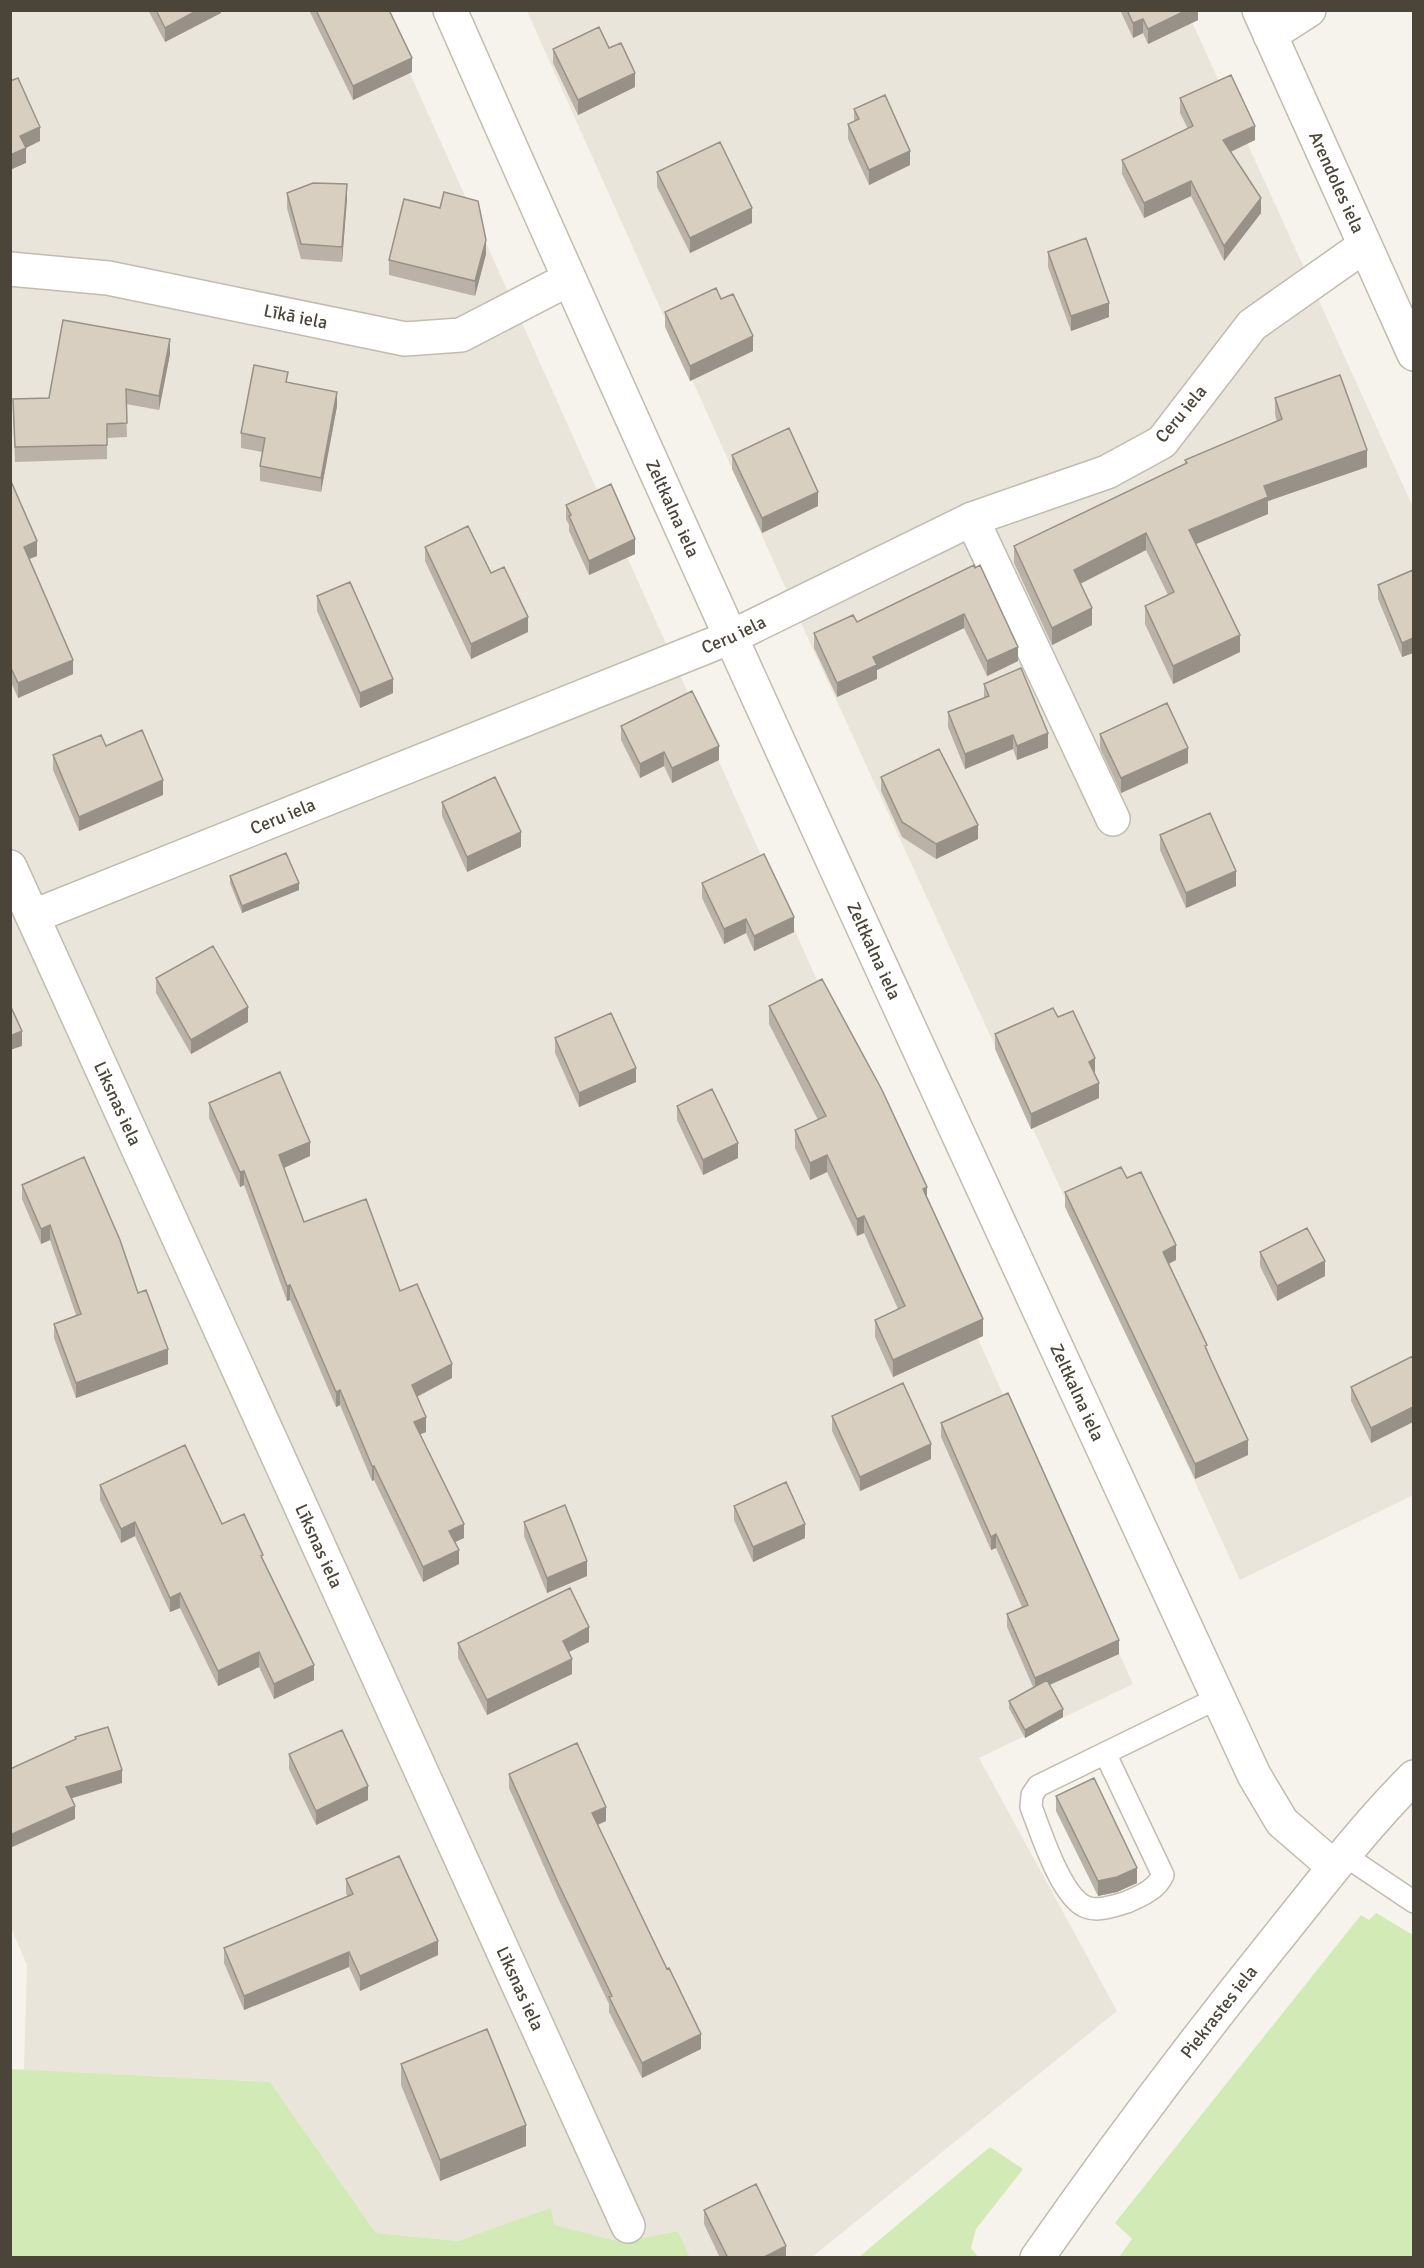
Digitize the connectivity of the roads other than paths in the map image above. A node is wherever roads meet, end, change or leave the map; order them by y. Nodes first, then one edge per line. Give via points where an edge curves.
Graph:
1 (450, 10) edge
2 (1309, 10) edge
3 (1265, 23) edge
4 (1364, 246) junction
5 (10, 269) edge
6 (569, 279) junction
7 (1413, 354) edge
8 (972, 519) junction
9 (731, 637) junction
10 (1113, 819) dead end
11 (10, 867) edge
12 (34, 916) junction
13 (1218, 1698) junction
14 (1105, 1753) junction
15 (1413, 1777) edge
16 (1339, 1861) junction
17 (1413, 1902) edge
18 (628, 2226) dead end
19 (1037, 2258) edge

1 - 6 street, Zeltkalna iela
2 - 3 street
3 - 4 street, Arendoles iela
4 - 7 street, Arendoles iela
4 - 8 street, Ceru iela via 1252,325 1162,442 1107,472
5 - 6 street, Līkā iela via 108,278 405,339 461,335
6 - 9 street, Zeltkalna iela
8 - 9 street, Ceru iela
8 - 10 street
9 - 12 street, Ceru iela
9 - 13 street, Zeltkalna iela
11 - 12 street, Līksnas iela
12 - 18 street, Līksnas iela
13 - 14 lane
13 - 16 street, Zeltkalna iela via 1254,1775 1282,1822
14 - 14 lane via 1038,1786 1032,1795 1031,1807 1065,1886 1088,1909 1126,1902 1158,1885 1163,1875
15 - 16 street, Piekrastes iela
16 - 17 lane
16 - 19 street, Piekrastes iela via 1187,2051

